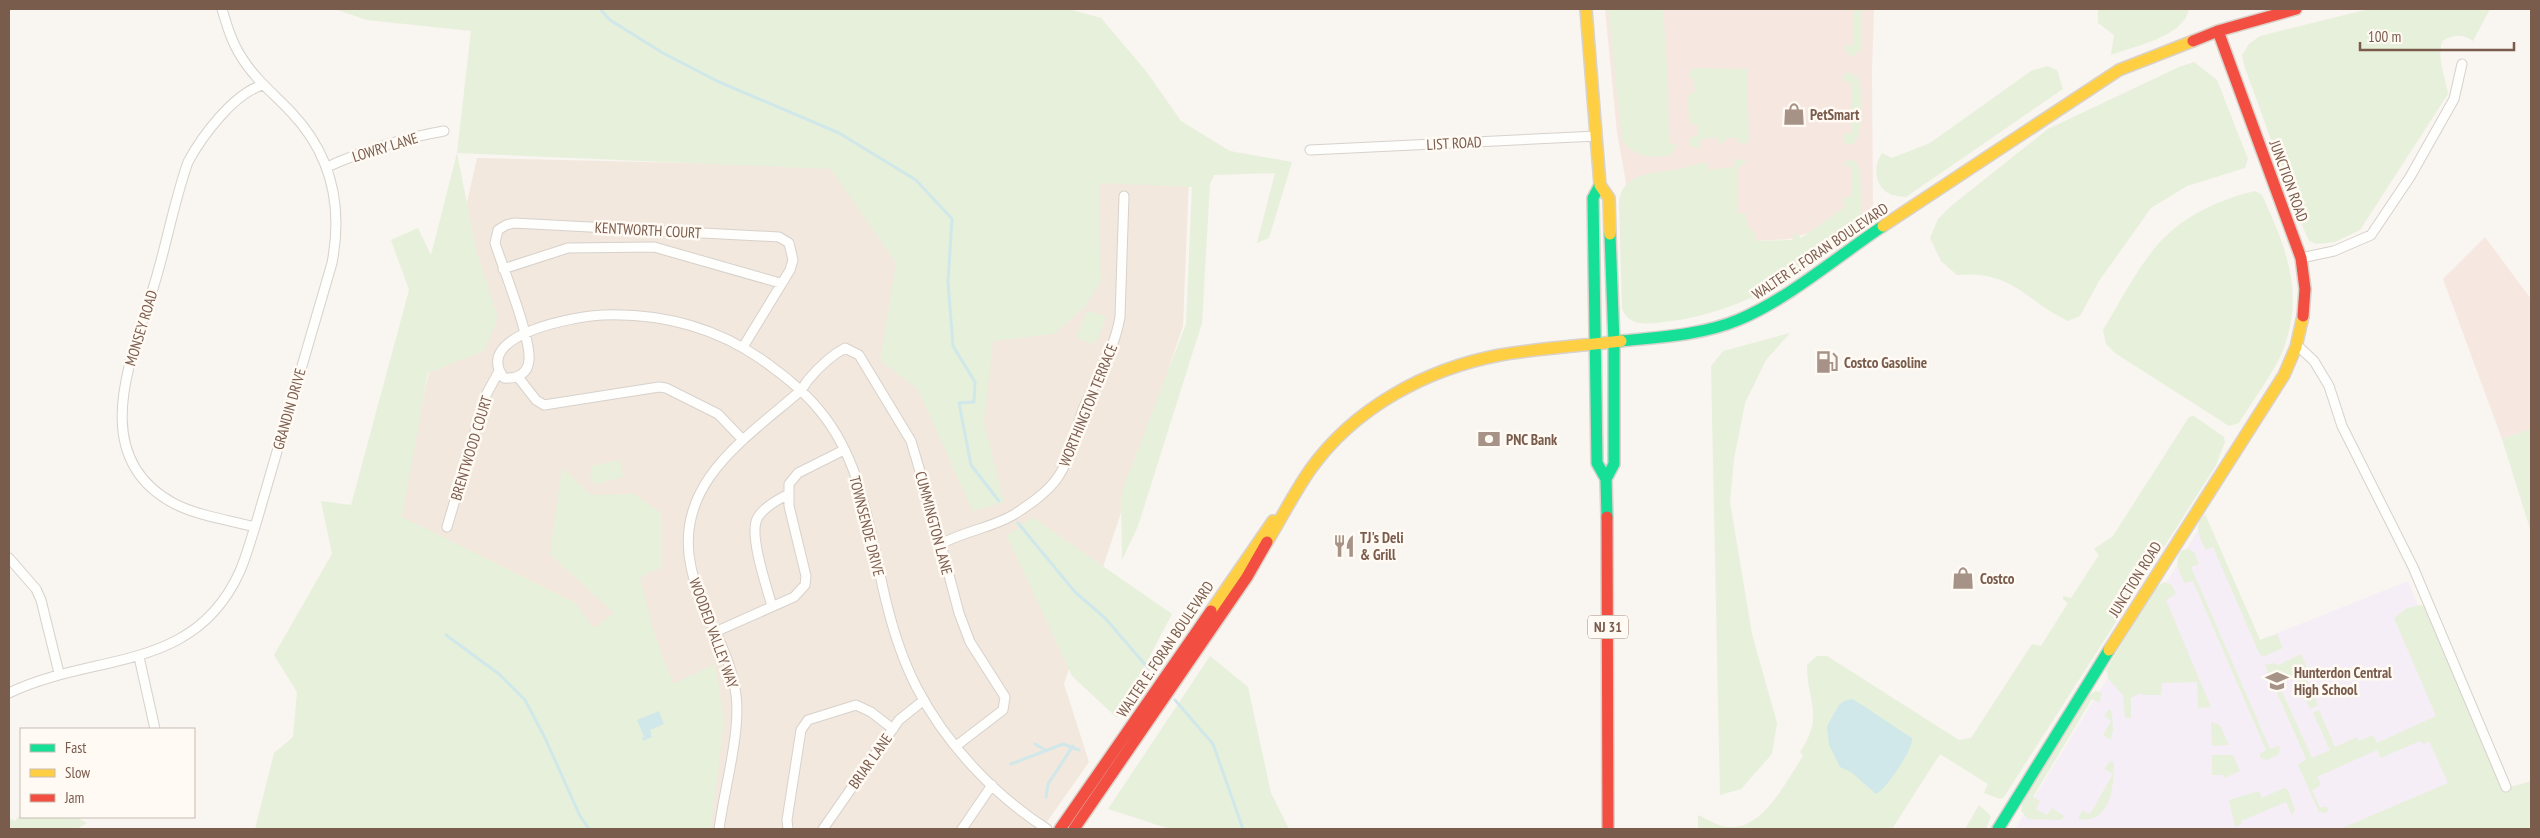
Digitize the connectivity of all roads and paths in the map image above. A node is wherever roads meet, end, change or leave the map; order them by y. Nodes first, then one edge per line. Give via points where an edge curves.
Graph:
1 (222, 9) edge
2 (1586, 9) edge
3 (2296, 9) edge
4 (2218, 31) junction
5 (2462, 64) dead end
6 (263, 85) junction
7 (444, 131) dead end
8 (1597, 136) junction
9 (1310, 150) dead end
10 (327, 166) junction
11 (1600, 185) junction
12 (1124, 196) dead end
13 (2301, 258) junction
14 (504, 269) junction
15 (780, 283) junction
16 (524, 334) junction
17 (1614, 343) junction
18 (1596, 344) junction
19 (2298, 346) junction
20 (743, 347) junction
21 (499, 370) junction
22 (518, 377) junction
23 (802, 390) junction
24 (743, 440) junction
25 (844, 450) junction
26 (1606, 479) junction
27 (1298, 488) junction
28 (787, 495) junction
29 (255, 527) junction
30 (447, 527) dead end
31 (941, 544) junction
32 (9, 558) edge
33 (772, 606) junction
34 (715, 632) junction
35 (139, 657) junction
36 (59, 673) junction
37 (9, 692) edge
38 (924, 700) junction
39 (155, 728) edge
40 (893, 728) junction
41 (956, 746) junction
42 (992, 786) junction
43 (2506, 787) dead end
44 (719, 829) edge
45 (788, 829) edge
46 (823, 829) edge
47 (962, 829) edge
48 (1047, 829) edge
49 (1060, 829) edge
50 (1074, 829) edge
51 (1608, 829) edge
52 (1998, 829) edge

1 - 6 street, GRANDIN DRIVE via 242,58
2 - 8 main road, NJ 31
3 - 4 main road, WALTER E. FORAN BOULEVARD
4 - 13 main road, JUNCTION ROAD
4 - 17 main road, WALTER E. FORAN BOULEVARD via 2119,70 1764,308 1714,328
5 - 13 street via 2454,99 2410,177 2370,235 2334,251
6 - 10 street, GRANDIN DRIVE via 301,123
6 - 29 street, MONSEY ROAD via 254,88 212,126 188,162 128,368 120,415 132,460 149,485 161,495 188,510
7 - 10 street, LOWRY LANE via 390,143
8 - 9 street, LIST ROAD
8 - 11 main road, NJ 31
10 - 29 street, GRANDIN DRIVE via 336,205 336,244
11 - 17 main road, NJ 31 via 1609,198
11 - 18 main road, NJ 31 via 1594,198
12 - 31 street, WORTHINGTON TERRACE via 1117,334 1060,474 1046,490 1014,514 989,527
13 - 19 main road, JUNCTION ROAD via 2306,302
14 - 15 street via 568,248 654,247
14 - 15 street, KENTWORTH COURT via 495,243 496,236 498,230 514,223 749,234 779,237 789,243 794,260
14 - 16 street, KENTWORTH COURT
15 - 20 street, KENTWORTH COURT
16 - 20 street, TOWNSENDE DRIVE via 561,321 623,314 703,329
16 - 21 street, TOWNSENDE DRIVE via 508,342 497,355
16 - 22 street via 529,360
17 - 18 main road, WALTER E. FORAN BOULEVARD
17 - 26 main road, NJ 31 via 1614,464
18 - 26 main road, NJ 31 via 1597,463
18 - 27 main road, WALTER E. FORAN BOULEVARD via 1500,355 1454,366 1413,383 1344,431
19 - 43 street via 2314,361 2330,386 2342,426 2413,567
19 - 52 main road, JUNCTION ROAD via 2284,375 2160,566
20 - 23 street, TOWNSENDE DRIVE
21 - 22 street via 504,378
21 - 30 street, BRENTWOOD COURT via 486,395
22 - 24 street via 544,405 666,388 718,414
23 - 24 street, WOODED VALLEY WAY
23 - 25 street, TOWNSENDE DRIVE via 821,412
23 - 31 street, CUMMINGTON LANE via 831,355 845,348 858,355 911,441
24 - 34 street, WOODED VALLEY WAY via 708,478 696,499 690,522 688,545 691,567
25 - 28 street via 798,473 789,484
25 - 38 street, TOWNSENDE DRIVE via 863,499 892,623
26 - 51 main road, NJ 31
27 - 49 main road, WALTER E. FORAN BOULEVARD via 1248,554
27 - 50 main road, WALTER E. FORAN BOULEVARD via 1247,577
28 - 33 street via 757,519 755,535
28 - 33 street via 806,576 805,585 794,598
29 - 35 street, GRANDIN DRIVE via 240,570 208,618 178,641
31 - 41 street, CUMMINGTON LANE via 966,632 1005,697 1003,710
32 - 36 street via 36,589 41,600
33 - 34 street
34 - 44 street, WOODED VALLEY WAY via 734,680 737,702
35 - 36 street, GRANDIN DRIVE
35 - 39 street
36 - 37 street, GRANDIN DRIVE
38 - 40 street, BRIAR LANE
38 - 41 street, TOWNSENDE DRIVE
40 - 45 street via 856,705 808,720 801,730
40 - 46 street, BRIAR LANE
41 - 42 street, TOWNSENDE DRIVE
42 - 47 street
42 - 48 street, TOWNSENDE DRIVE

